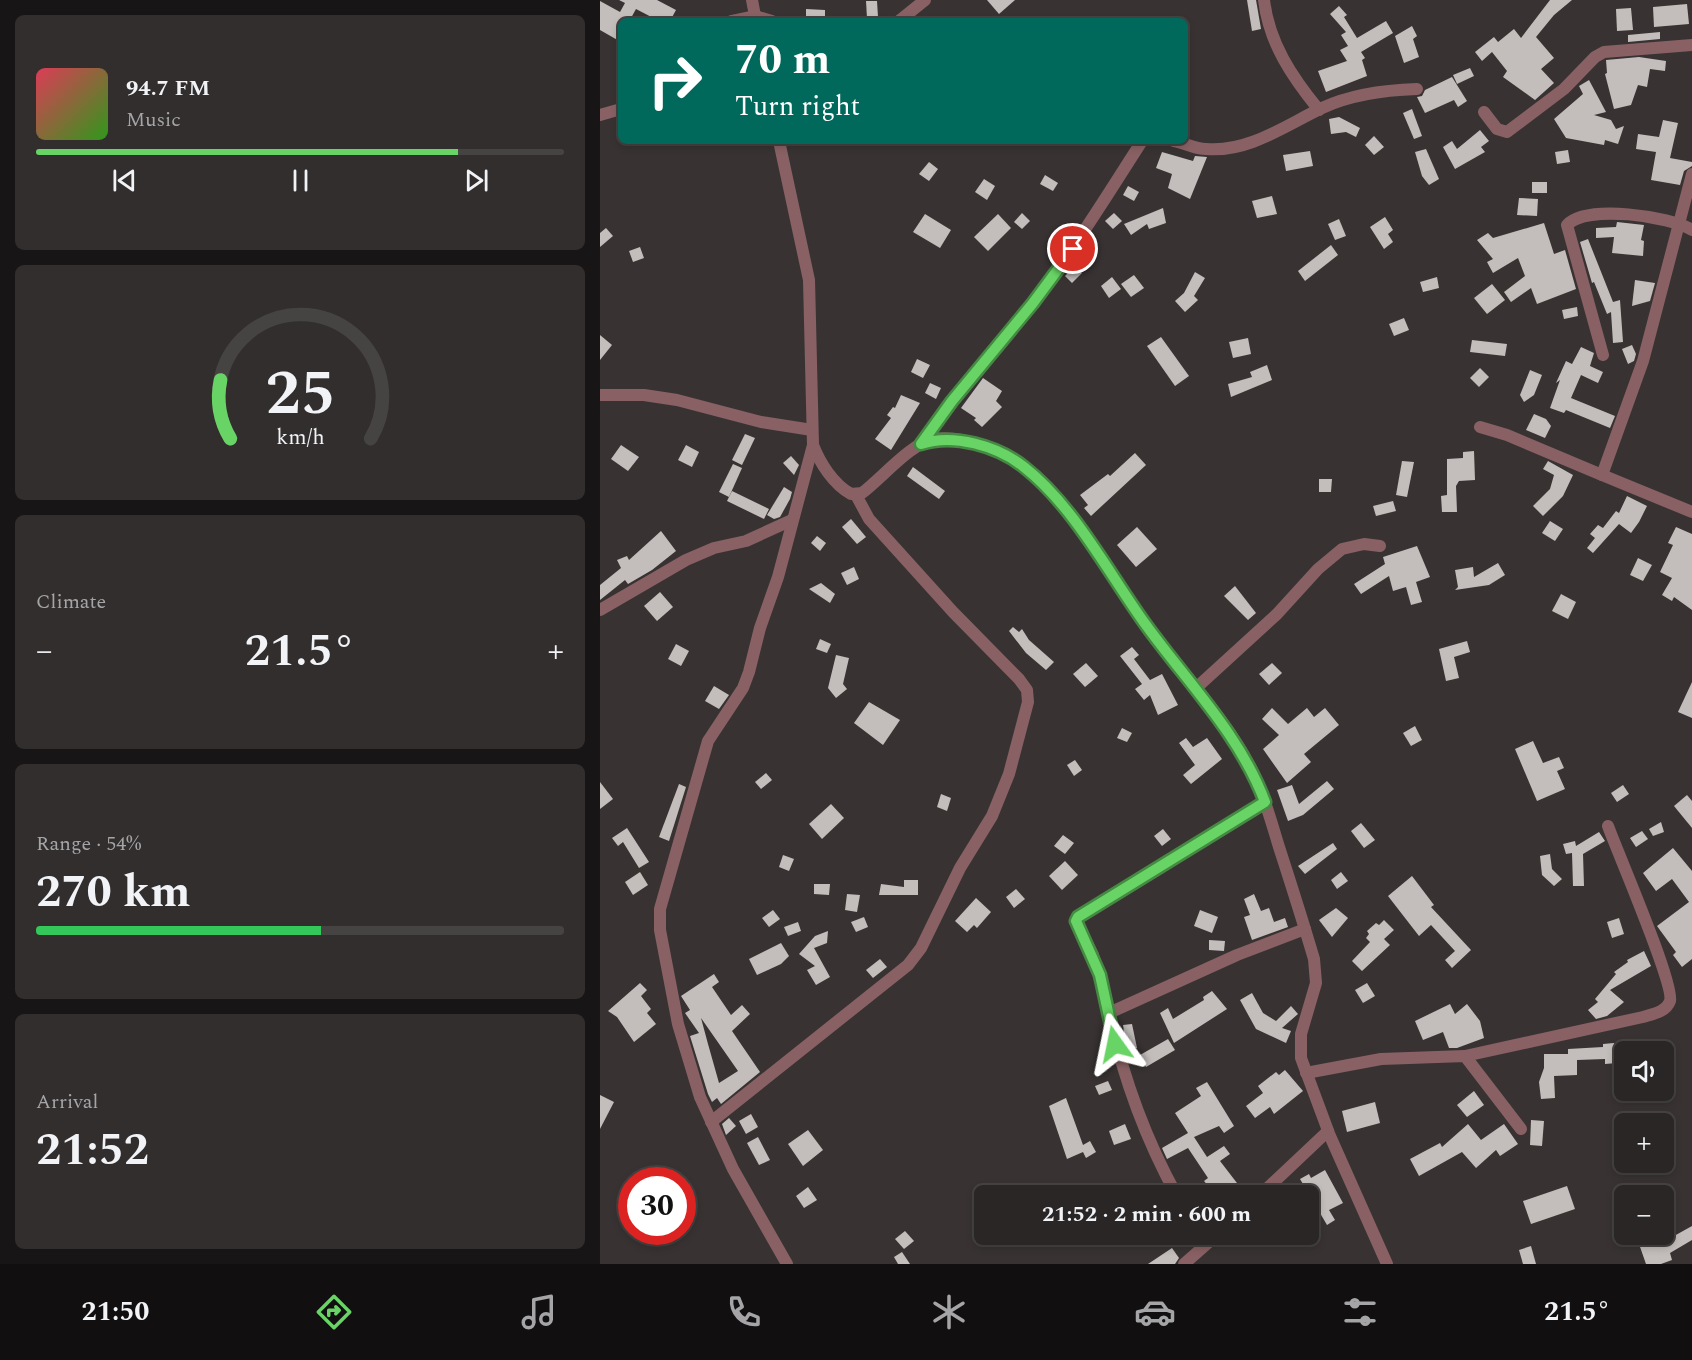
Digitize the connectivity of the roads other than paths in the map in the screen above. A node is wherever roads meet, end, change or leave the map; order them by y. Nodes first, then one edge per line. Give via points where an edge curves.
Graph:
1 (752, 0) edge
2 (926, 0) edge
3 (1264, 0) edge
4 (755, 18) edge
5 (903, 18) edge
6 (1692, 45) edge
7 (1417, 89) dead end
8 (618, 110) edge
9 (1319, 110) junction
10 (1484, 112) dead end
11 (600, 115) edge
12 (780, 144) edge
13 (1140, 144) edge
14 (1186, 144) edge
15 (1692, 174) edge
16 (1687, 227) edge
17 (1603, 355) dead end
18 (600, 395) edge
19 (1480, 427) dead end
20 (812, 430) junction
21 (921, 444) junction
22 (813, 445) junction
23 (1602, 475) junction
24 (856, 495) junction
25 (1692, 512) edge
26 (792, 520) junction
27 (1380, 546) dead end
28 (600, 610) edge
29 (1195, 689) junction
30 (1265, 802) junction
31 (1608, 826) dead end
32 (1305, 929) junction
33 (1109, 1012) junction
34 (1465, 1056) junction
35 (1306, 1073) junction
36 (711, 1122) junction
37 (1521, 1129) dead end
38 (1328, 1131) junction
39 (1171, 1185) edge
40 (1271, 1185) edge
41 (1205, 1247) edge
42 (787, 1264) edge
43 (1184, 1264) edge
44 (1387, 1264) edge

1 - 4 street
2 - 5 street
3 - 9 street via 1276,47 1292,77
6 - 10 street via 1604,52 1564,89 1507,132 1497,129
7 - 9 street via 1353,96
8 - 11 street
9 - 14 street via 1258,140 1239,145 1206,149
12 - 20 street via 809,280
13 - 21 street via 1073,249
15 - 16 street
16 - 17 street via 1632,214 1590,216 1572,220 1568,225
16 - 23 street
18 - 20 street via 644,394
19 - 23 street
20 - 22 street
21 - 24 street via 875,484
21 - 29 street via 952,439 979,446 1009,457 1035,476 1099,553 1146,625
22 - 24 street via 839,486
22 - 26 street
23 - 25 street
24 - 36 street via 869,519 952,612 1019,679 1027,690 1025,719 992,816 908,965
26 - 28 street via 754,538 686,560
26 - 36 street via 749,672 708,741 660,909 660,930 678,1024
27 - 29 street via 1364,544 1342,549
29 - 30 street via 1246,760
30 - 32 street
30 - 33 street via 1078,917 1076,921 1093,955
31 - 34 street via 1663,968 1669,1003 1665,1009 1643,1017
32 - 33 street
32 - 35 street via 1316,972 1314,992 1300,1034
33 - 39 street via 1134,1102
34 - 35 street via 1381,1059
34 - 37 street
35 - 38 street
36 - 42 street
38 - 40 street
38 - 44 street
41 - 43 street

